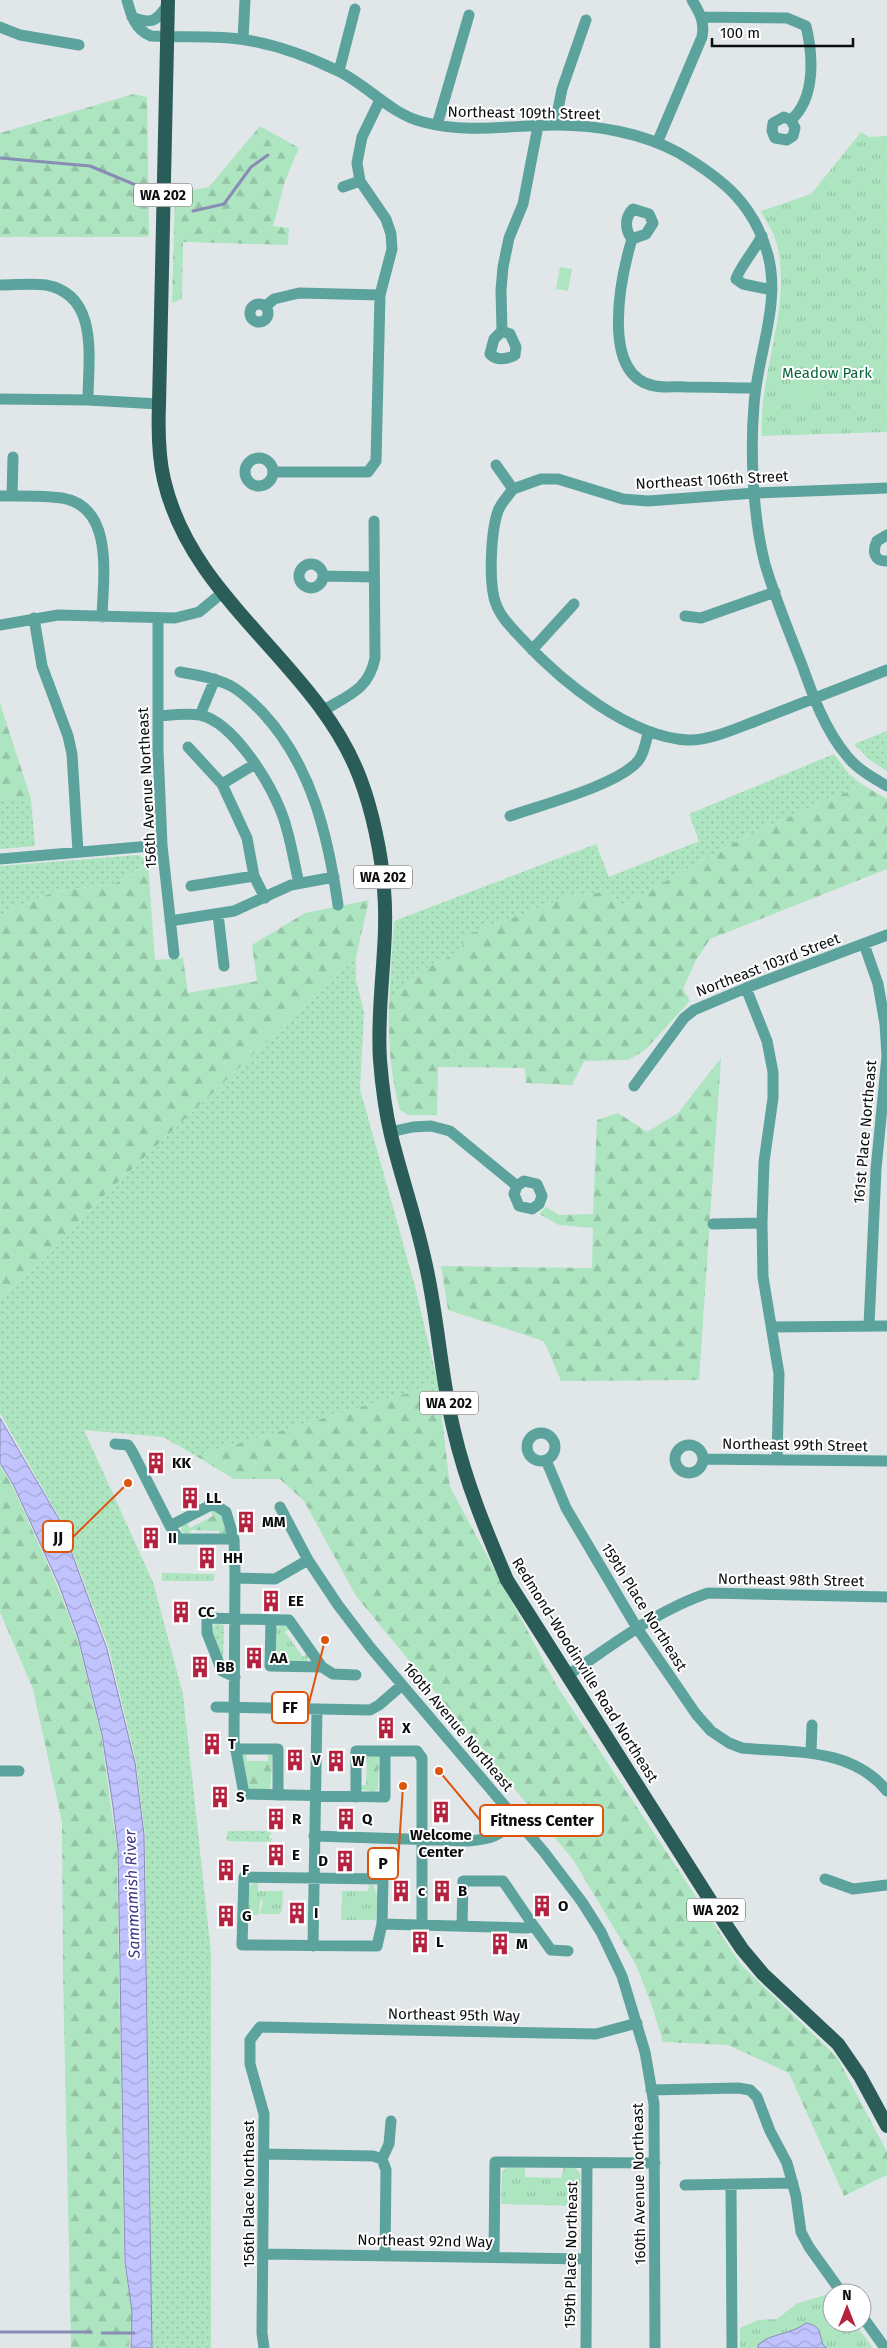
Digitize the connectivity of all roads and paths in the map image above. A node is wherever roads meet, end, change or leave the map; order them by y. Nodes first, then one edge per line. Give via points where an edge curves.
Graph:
1 (127, 0) edge
2 (245, 0) edge
3 (692, 0) edge
4 (168, 2) edge
5 (355, 9) dead end
6 (468, 15) dead end
7 (132, 17) junction
8 (702, 17) junction
9 (586, 20) dead end
10 (0, 27) edge
11 (168, 37) junction
12 (243, 39) junction
13 (79, 45) dead end
14 (339, 71) junction
15 (380, 100) junction
16 (791, 120) dead end
17 (437, 125) junction
18 (555, 125) junction
19 (538, 126) junction
20 (657, 143) junction
21 (360, 181) junction
22 (344, 187) dead end
23 (762, 236) junction
24 (632, 239) dead end
25 (0, 285) edge
26 (772, 290) junction
27 (380, 295) junction
28 (266, 306) dead end
29 (502, 331) dead end
30 (755, 388) junction
31 (0, 399) edge
32 (88, 400) junction
33 (158, 404) junction
34 (13, 457) dead end
35 (496, 465) dead end
36 (274, 472) dead end
37 (887, 488) edge
38 (513, 489) junction
39 (756, 493) junction
40 (0, 496) edge
41 (12, 496) junction
42 (374, 521) dead end
43 (887, 535) edge
44 (887, 562) edge
45 (323, 576) dead end
46 (374, 577) junction
47 (775, 592) junction
48 (222, 593) junction
49 (574, 604) dead end
50 (685, 616) dead end
51 (102, 617) junction
52 (34, 618) junction
53 (158, 620) junction
54 (0, 625) edge
55 (532, 650) junction
56 (887, 670) edge
57 (180, 672) dead end
58 (215, 679) junction
59 (814, 699) junction
60 (324, 710) junction
61 (200, 715) junction
62 (158, 716) junction
63 (648, 732) junction
64 (188, 747) dead end
65 (254, 764) junction
66 (222, 784) junction
67 (887, 786) edge
68 (510, 816) dead end
69 (162, 845) junction
70 (78, 852) junction
71 (0, 859) edge
72 (254, 876) junction
73 (334, 876) junction
74 (299, 883) junction
75 (191, 886) dead end
76 (265, 898) junction
77 (338, 906) dead end
78 (218, 914) junction
79 (170, 921) junction
80 (887, 935) edge
81 (864, 944) junction
82 (174, 954) dead end
83 (224, 966) dead end
84 (746, 988) junction
85 (634, 1086) dead end
86 (390, 1132) junction
87 (517, 1186) dead end
88 (762, 1223) junction
89 (713, 1224) dead end
90 (869, 1326) junction
91 (887, 1326) edge
92 (772, 1327) junction
93 (115, 1444) dead end
94 (703, 1459) dead end
95 (546, 1460) dead end
96 (777, 1460) junction
97 (887, 1461) edge
98 (280, 1507) dead end
99 (170, 1526) junction
100 (234, 1539) junction
101 (308, 1560) junction
102 (235, 1578) junction
103 (887, 1597) edge
104 (235, 1619) junction
105 (271, 1620) junction
106 (637, 1628) junction
107 (322, 1667) junction
108 (356, 1675) dead end
109 (568, 1675) junction
110 (234, 1677) junction
111 (402, 1685) junction
112 (216, 1707) dead end
113 (233, 1707) junction
114 (317, 1709) junction
115 (812, 1726) dead end
116 (235, 1749) junction
117 (385, 1751) junction
118 (810, 1752) junction
119 (0, 1771) edge
120 (19, 1771) dead end
121 (883, 1777) edge
122 (887, 1791) edge
123 (278, 1795) junction
124 (314, 1796) junction
125 (356, 1797) junction
126 (517, 1820) junction
127 (314, 1836) junction
128 (423, 1839) junction
129 (314, 1878) junction
130 (825, 1879) dead end
131 (887, 1885) edge
132 (382, 1924) junction
133 (422, 1925) junction
134 (533, 1925) junction
135 (462, 1926) junction
136 (314, 1946) junction
137 (568, 1951) dead end
138 (637, 2023) junction
139 (270, 2026) joint
140 (652, 2090) junction
141 (391, 2121) dead end
142 (887, 2126) edge
143 (264, 2154) junction
144 (382, 2160) junction
145 (587, 2163) junction
146 (656, 2163) junction
147 (793, 2183) junction
148 (731, 2184) junction
149 (685, 2185) dead end
150 (264, 2254) junction
151 (384, 2256) junction
152 (494, 2257) junction
153 (586, 2259) junction
154 (835, 2283) edge
155 (872, 2331) edge
156 (264, 2347) edge
157 (586, 2348) edge
158 (655, 2348) edge
159 (732, 2348) edge
160 (884, 2348) edge

1 - 7 street
2 - 12 street
3 - 8 street
4 - 7 street via 159,17 152,21 144,22
4 - 11 main road, Redmond-Woodinville Road Northeast / WA 202
5 - 14 street
6 - 17 street
7 - 11 street, Northeast 109th Street via 145,34
8 - 16 street via 787,18 806,26 810,41 810,86 800,113
8 - 20 street via 702,37
9 - 18 street via 562,89
10 - 13 street via 20,35
11 - 12 street, Northeast 109th Street
11 - 33 main road, Redmond-Woodinville Road Northeast / WA 202
12 - 14 street, Northeast 109th Street via 270,45
14 - 15 street, Northeast 109th Street
15 - 17 street, Northeast 109th Street via 408,117
15 - 21 street via 362,137 358,163
17 - 19 street, Northeast 109th Street via 466,129
18 - 19 street, Northeast 109th Street
18 - 20 street, Northeast 109th Street via 599,128
19 - 29 street via 525,195 503,267
20 - 23 street via 705,170 738,196
21 - 22 street
21 - 27 street via 386,219 391,234 392,250
23 - 26 street via 769,258
23 - 26 street via 736,274 736,279 743,284
24 - 30 street via 618,319 620,345 629,369 639,380 655,386
25 - 32 street via 46,285 75,299 88,330
26 - 30 street
27 - 28 street via 299,293 274,299
27 - 36 street via 374,465 368,472 354,474
30 - 39 street
31 - 32 street
32 - 33 street
33 - 48 main road, Redmond-Woodinville Road Northeast / WA 202 via 158,443 163,479 174,514 191,549
34 - 41 street
35 - 38 street
37 - 39 street, Northeast 106th Street
38 - 39 street, Northeast 106th Street via 541,479 558,479 623,499 648,501
38 - 55 street via 499,509 493,530 492,590 496,605 507,623
39 - 47 street via 759,534
40 - 41 street
41 - 51 street via 62,498 92,515 101,535
42 - 46 street
43 - 44 street via 878,540 874,552 881,562
45 - 46 street
46 - 60 street via 374,658 368,680 360,689
47 - 50 street via 701,618
47 - 59 street
48 - 53 street via 199,612
48 - 60 main road, Redmond-Woodinville Road Northeast / WA 202
49 - 55 street
51 - 52 street via 58,615
51 - 53 street
52 - 54 street
52 - 70 street via 42,666 72,754
53 - 62 street, 156th Avenue Northeast
55 - 63 street via 578,691
56 - 59 street
57 - 58 street
58 - 61 street
58 - 73 street via 247,696 279,730 293,753 323,823
59 - 63 street via 726,732 690,741
59 - 67 street via 833,737 848,757 865,773
60 - 86 main road, Redmond-Woodinville Road Northeast / WA 202 via 360,778 383,882 380,1056
61 - 62 street
61 - 65 street via 226,730
62 - 69 street, 156th Avenue Northeast
63 - 68 street via 639,760 629,771
64 - 66 street
65 - 66 street
65 - 74 street via 280,810
66 - 72 street via 247,838
69 - 70 street
69 - 79 street, 156th Avenue Northeast
70 - 71 street
72 - 75 street
72 - 76 street
73 - 74 street
73 - 77 street
74 - 76 street
76 - 78 street
78 - 79 street
78 - 83 street
79 - 82 street, 156th Avenue Northeast
80 - 81 street, Northeast 103rd Street
81 - 84 street, Northeast 103rd Street
81 - 90 street, 161st Place Northeast via 878,984 887,1056 876,1169
84 - 85 street, Northeast 103rd Street via 694,1010 684,1018
84 - 88 street via 767,1041 773,1072
86 - 87 street via 431,1126 450,1131
86 - 109 main road, Redmond-Woodinville Road Northeast / WA 202 via 425,1257 453,1429 467,1479 507,1580
88 - 89 street
88 - 92 street via 763,1277
90 - 91 street
90 - 92 street
92 - 96 street via 779,1374
93 - 99 street via 128,1446 132,1451
94 - 96 street, Northeast 99th Street
95 - 106 street, 159th Place Northeast via 566,1508
96 - 97 street, Northeast 99th Street
98 - 101 street, 160th Avenue Northeast
99 - 100 street via 179,1540
99 - 100 street via 215,1505 226,1512
100 - 102 street
101 - 102 street via 275,1579
101 - 111 street, 160th Avenue Northeast via 338,1606
102 - 104 street
103 - 106 street, Northeast 98th Street via 708,1593
104 - 105 street
104 - 110 street
104 - 110 street via 207,1618 207,1633 222,1671
105 - 107 street via 289,1620
105 - 107 street via 270,1666
106 - 109 street, Northeast 98th Street
106 - 118 street, 159th Place Northeast via 711,1731 742,1748
107 - 108 street via 334,1674
109 - 142 main road, Redmond-Woodinville Road Northeast / WA 202 via 742,1949 763,1974 838,2044
110 - 113 street
111 - 114 street via 370,1710
111 - 126 street, 160th Avenue Northeast
112 - 113 street
113 - 114 street
113 - 116 street
114 - 124 street
115 - 118 street
116 - 123 street via 244,1794
116 - 123 street via 278,1749
117 - 125 street via 385,1797
117 - 125 street via 356,1751
117 - 128 street via 417,1751 422,1758
118 - 121 street via 828,1755
119 - 120 street
121 - 122 street
123 - 124 street
124 - 125 street
124 - 127 street
126 - 128 street via 500,1835 487,1840
126 - 138 street, 160th Avenue Northeast via 582,1902 601,1932 622,1976
127 - 128 street
127 - 129 street
128 - 133 street
129 - 132 street via 383,1879
129 - 136 street
129 - 136 street via 244,1878 242,1945
130 - 131 street via 852,1889
132 - 133 street
132 - 136 street via 377,1946
133 - 135 street
134 - 135 street via 527,1928
134 - 135 street via 503,1881 463,1881
134 - 137 street via 551,1950
138 - 139 street, Northeast 95th Way via 596,2034
138 - 140 street, 160th Avenue Northeast
139 - 143 street, 156th Place Northeast via 260,2027 250,2040 252,2078 264,2114
140 - 146 street, 160th Avenue Northeast
140 - 147 street via 750,2090 757,2097
141 - 144 street via 389,2144
143 - 144 street via 373,2156
143 - 150 street, 156th Place Northeast
144 - 151 street via 386,2170
145 - 146 street
145 - 152 street via 495,2162
145 - 153 street, 159th Place Northeast
146 - 158 street, 160th Avenue Northeast
147 - 148 street
147 - 154 street via 801,2232
148 - 149 street
148 - 159 street
150 - 151 street, Northeast 92nd Way
150 - 156 street, 156th Place Northeast
151 - 152 street, Northeast 92nd Way
152 - 153 street, Northeast 92nd Way
153 - 157 street, 159th Place Northeast
155 - 160 street

